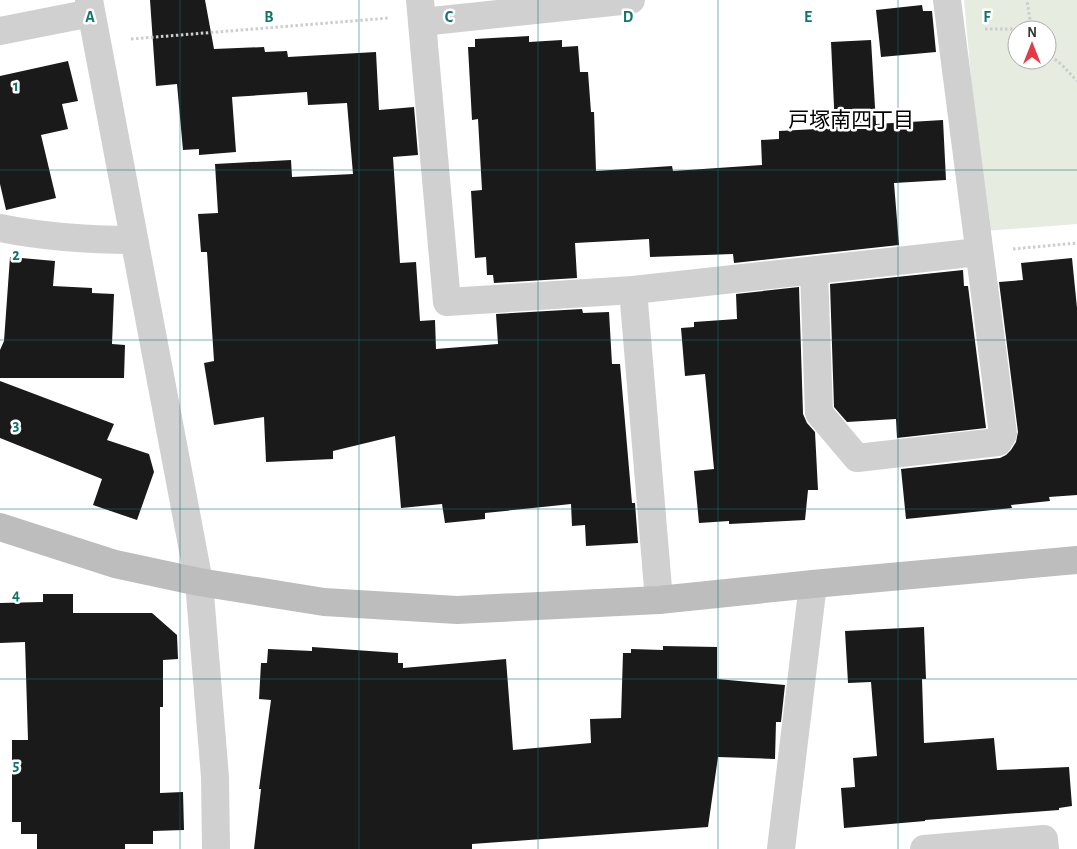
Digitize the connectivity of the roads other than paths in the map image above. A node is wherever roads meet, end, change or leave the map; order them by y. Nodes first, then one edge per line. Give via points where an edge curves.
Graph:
1 (631, 0) edge
2 (947, 0) edge
3 (90, 6) edge
4 (412, 13) edge
5 (0, 31) edge
6 (0, 228) edge
7 (134, 240) junction
8 (979, 252) junction
9 (814, 271) junction
10 (633, 290) junction
11 (0, 527) edge
12 (1077, 560) edge
13 (199, 582) junction
14 (812, 584) junction
15 (659, 600) junction
16 (216, 849) edge
17 (781, 849) edge
18 (924, 849) edge
19 (1045, 849) edge

1 - 4 street
2 - 8 street
3 - 5 street
3 - 7 street
4 - 10 street via 447,302
6 - 7 street via 34,235
7 - 13 street
8 - 9 street
8 - 9 street via 1003,434 998,442 857,458 819,413
9 - 10 street
10 - 15 street
11 - 13 street via 115,564
12 - 14 street
13 - 15 street via 324,602 457,610
13 - 16 street via 215,777
14 - 15 street
14 - 17 street
18 - 19 street via 1044,839

